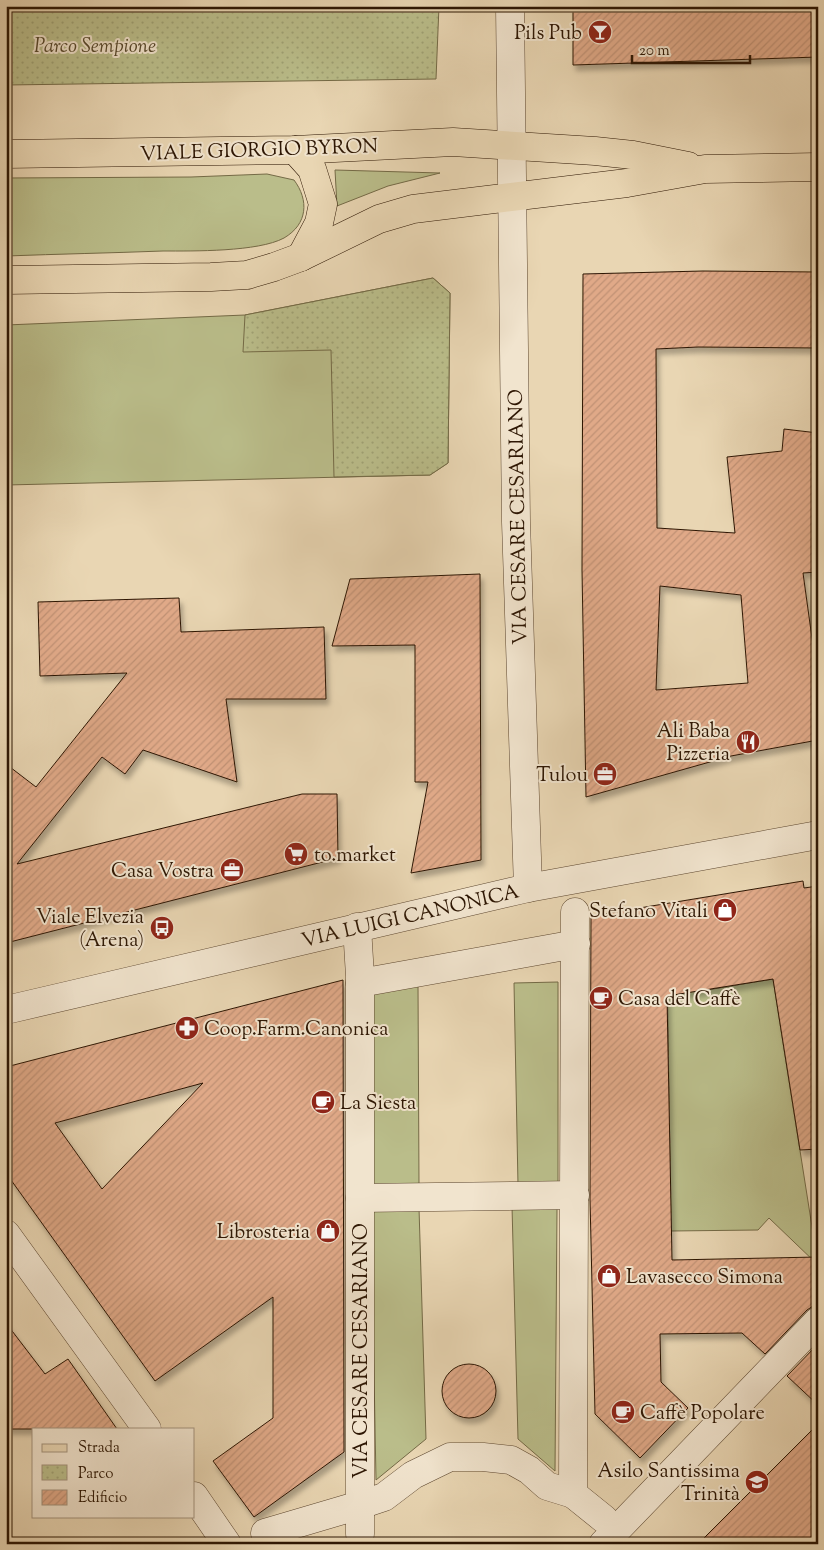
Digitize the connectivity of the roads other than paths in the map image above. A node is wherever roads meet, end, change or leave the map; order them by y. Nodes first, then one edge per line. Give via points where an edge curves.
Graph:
1 (510, 6) edge
2 (512, 145) junction
3 (295, 150) junction
4 (6, 154) edge
5 (818, 167) edge
6 (705, 169) junction
7 (512, 197) junction
8 (301, 257) junction
9 (6, 280) edge
10 (818, 835) edge
11 (528, 888) junction
12 (575, 912) dead end
13 (357, 927) junction
14 (576, 944) junction
15 (360, 982) junction
16 (6, 1010) edge
17 (574, 1195) junction
18 (360, 1198) junction
19 (6, 1234) edge
20 (818, 1321) edge
21 (146, 1428) edge
22 (573, 1494) junction
23 (195, 1497) edge
24 (360, 1504) junction
25 (603, 1531) edge
26 (265, 1533) dead end
27 (360, 1534) dead end
28 (227, 1544) edge

1 - 2 street, VIA CESARE CESARIANO
2 - 3 main road, VIALE GIORGIO BYRON via 452,142
2 - 6 main road, VIALE GIORGIO BYRON via 633,156
2 - 7 street, VIA CESARE CESARIANO
3 - 4 main road, VIALE GIORGIO BYRON
3 - 8 main road via 312,170 323,204 319,223
5 - 6 main road
6 - 7 main road via 626,183
7 - 8 main road via 414,208 379,219
7 - 11 street, VIA CESARE CESARIANO via 516,522
8 - 9 main road via 247,275
10 - 11 street, VIA LUIGI CANONICA
11 - 13 street, VIA LUIGI CANONICA
12 - 14 street
13 - 15 street, VIA CESARE CESARIANO
13 - 16 street, VIA LUIGI CANONICA
14 - 15 street
14 - 17 street
15 - 18 street, VIA CESARE CESARIANO
17 - 18 street, VIA CESARE CESARIANO
17 - 22 street
18 - 24 street, VIA CESARE CESARIANO
19 - 21 street
20 - 25 street
22 - 24 street, VIA CESARE CESARIANO via 547,1486 511,1460 450,1457 413,1475 384,1497
22 - 25 street, VIA CESARE CESARIANO
23 - 28 street
24 - 26 street, VIA CESARE CESARIANO
24 - 27 street, VIA CESARE CESARIANO

